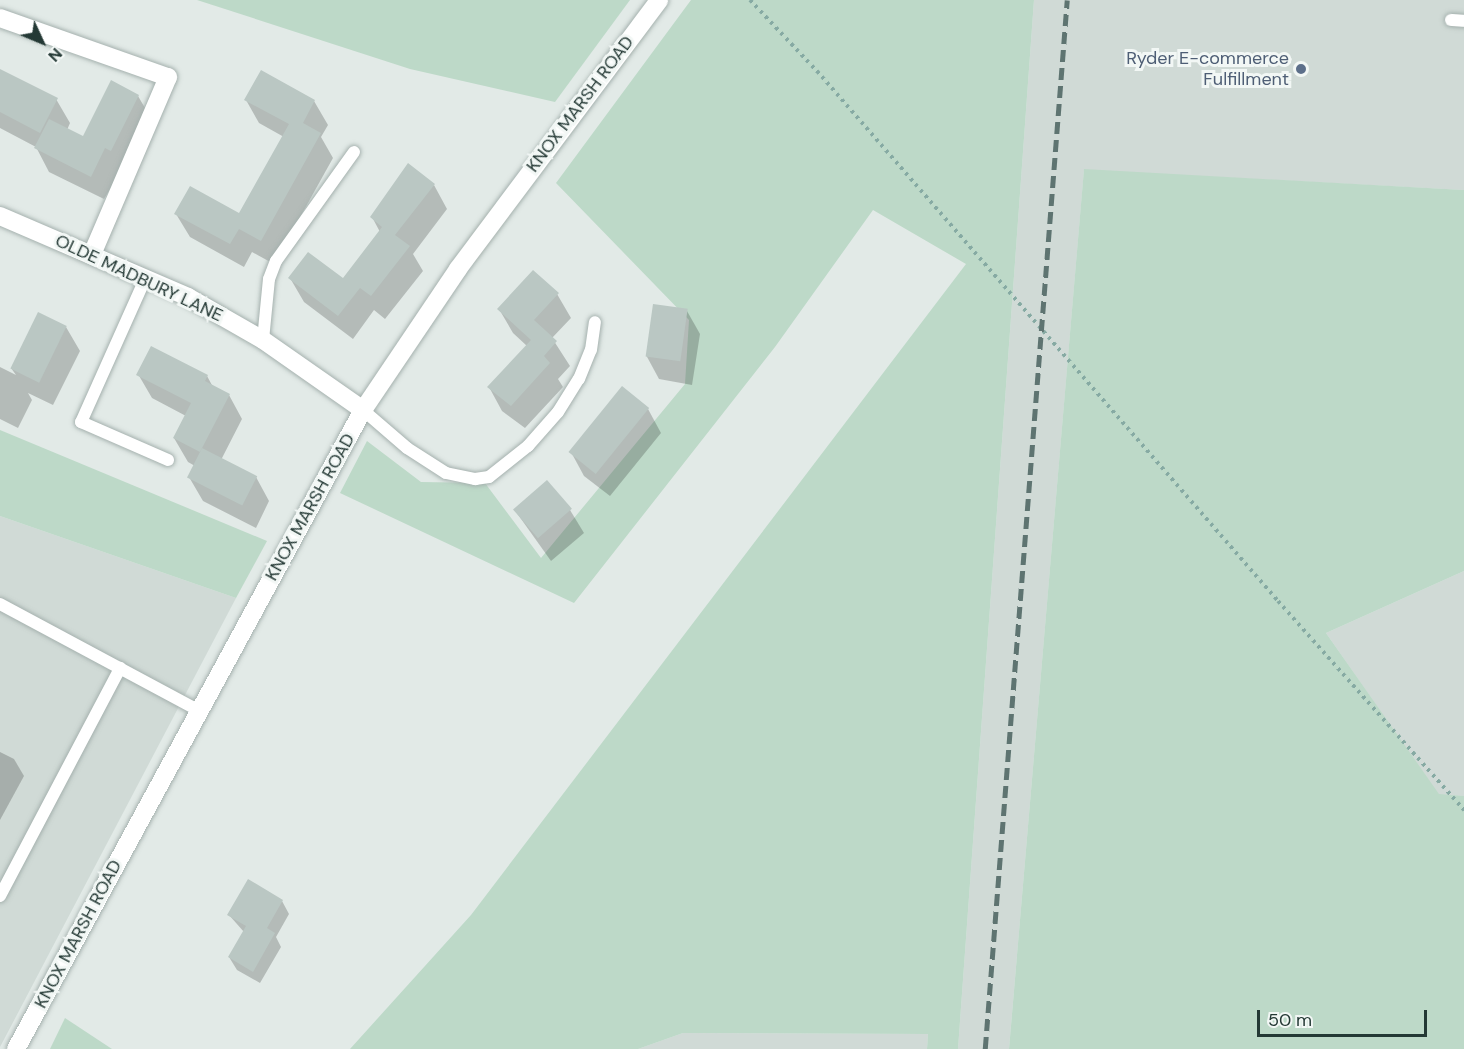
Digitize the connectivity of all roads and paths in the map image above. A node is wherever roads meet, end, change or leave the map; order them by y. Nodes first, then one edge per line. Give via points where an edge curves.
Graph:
1 (659, 0) edge
2 (750, 0) edge
3 (0, 18) edge
4 (1451, 20) dead end
5 (1464, 21) edge
6 (354, 152) dead end
7 (0, 216) edge
8 (92, 254) junction
9 (146, 277) junction
10 (595, 322) dead end
11 (263, 340) junction
12 (363, 410) junction
13 (168, 460) dead end
14 (0, 604) edge
15 (120, 668) junction
16 (198, 710) junction
17 (1464, 810) edge
18 (0, 896) edge
19 (16, 1049) edge

1 - 12 main road, KNOX MARSH ROAD via 458,269
2 - 17 path via 817,71
3 - 8 main road via 168,77
4 - 5 lane
6 - 11 lane via 276,261 269,279
7 - 8 main road, OLDE MADBURY LANE
8 - 9 main road, OLDE MADBURY LANE
9 - 11 main road, OLDE MADBURY LANE
9 - 13 lane via 81,422
10 - 12 lane via 583,370 558,412 528,446 489,477 475,479 446,473 424,461
11 - 12 main road, OLDE MADBURY LANE
12 - 16 main road, KNOX MARSH ROAD
14 - 15 lane
15 - 16 lane
15 - 18 lane
16 - 19 main road, KNOX MARSH ROAD

